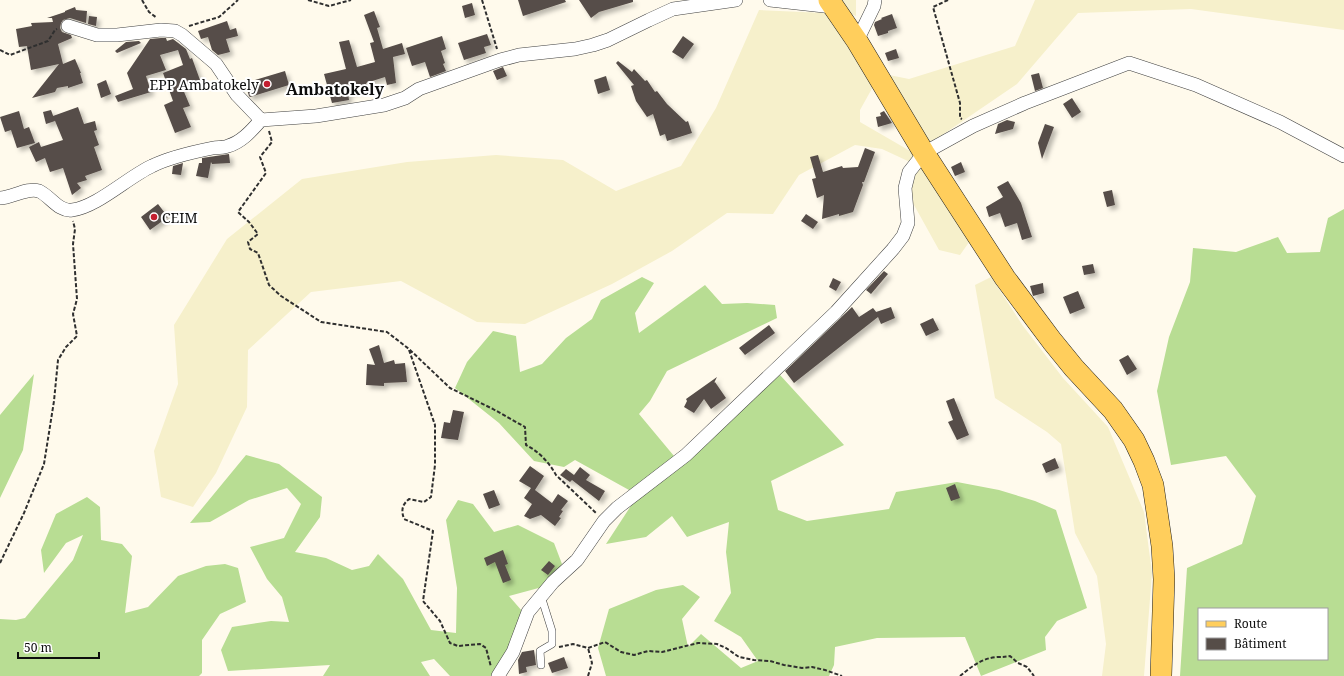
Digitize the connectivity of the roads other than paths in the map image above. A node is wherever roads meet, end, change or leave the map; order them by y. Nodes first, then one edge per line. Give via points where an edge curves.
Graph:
1 (736, 0) edge
2 (770, 0) edge
3 (874, 0) edge
4 (831, 4) edge
5 (68, 26) road end
6 (857, 41) junction
7 (261, 120) junction
8 (924, 153) junction
9 (1342, 154) edge
10 (0, 198) edge
11 (541, 596) junction
12 (541, 665) dead end
13 (495, 673) edge
14 (1161, 676) edge

1 - 7 street via 673,9 593,45 500,60 419,89 405,98 384,105 316,116
2 - 4 street
3 - 6 street via 874,6
4 - 6 main road
5 - 7 street via 97,35 175,31 216,64 237,95
6 - 8 main road
7 - 10 street via 244,138 228,146 215,147 153,165 81,208 71,210 59,206 45,194 37,191
8 - 9 street via 973,126 1025,103 1129,63 1196,85 1280,122
8 - 11 street via 910,172 905,188 908,223 903,236 893,249 836,312 686,454 617,508 604,521 577,560
8 - 14 main road via 1005,278 1074,368 1113,410 1134,440 1144,461 1152,485 1162,546 1164,579
11 - 12 lane via 552,631 552,644 540,650
11 - 13 street via 528,612 513,652

